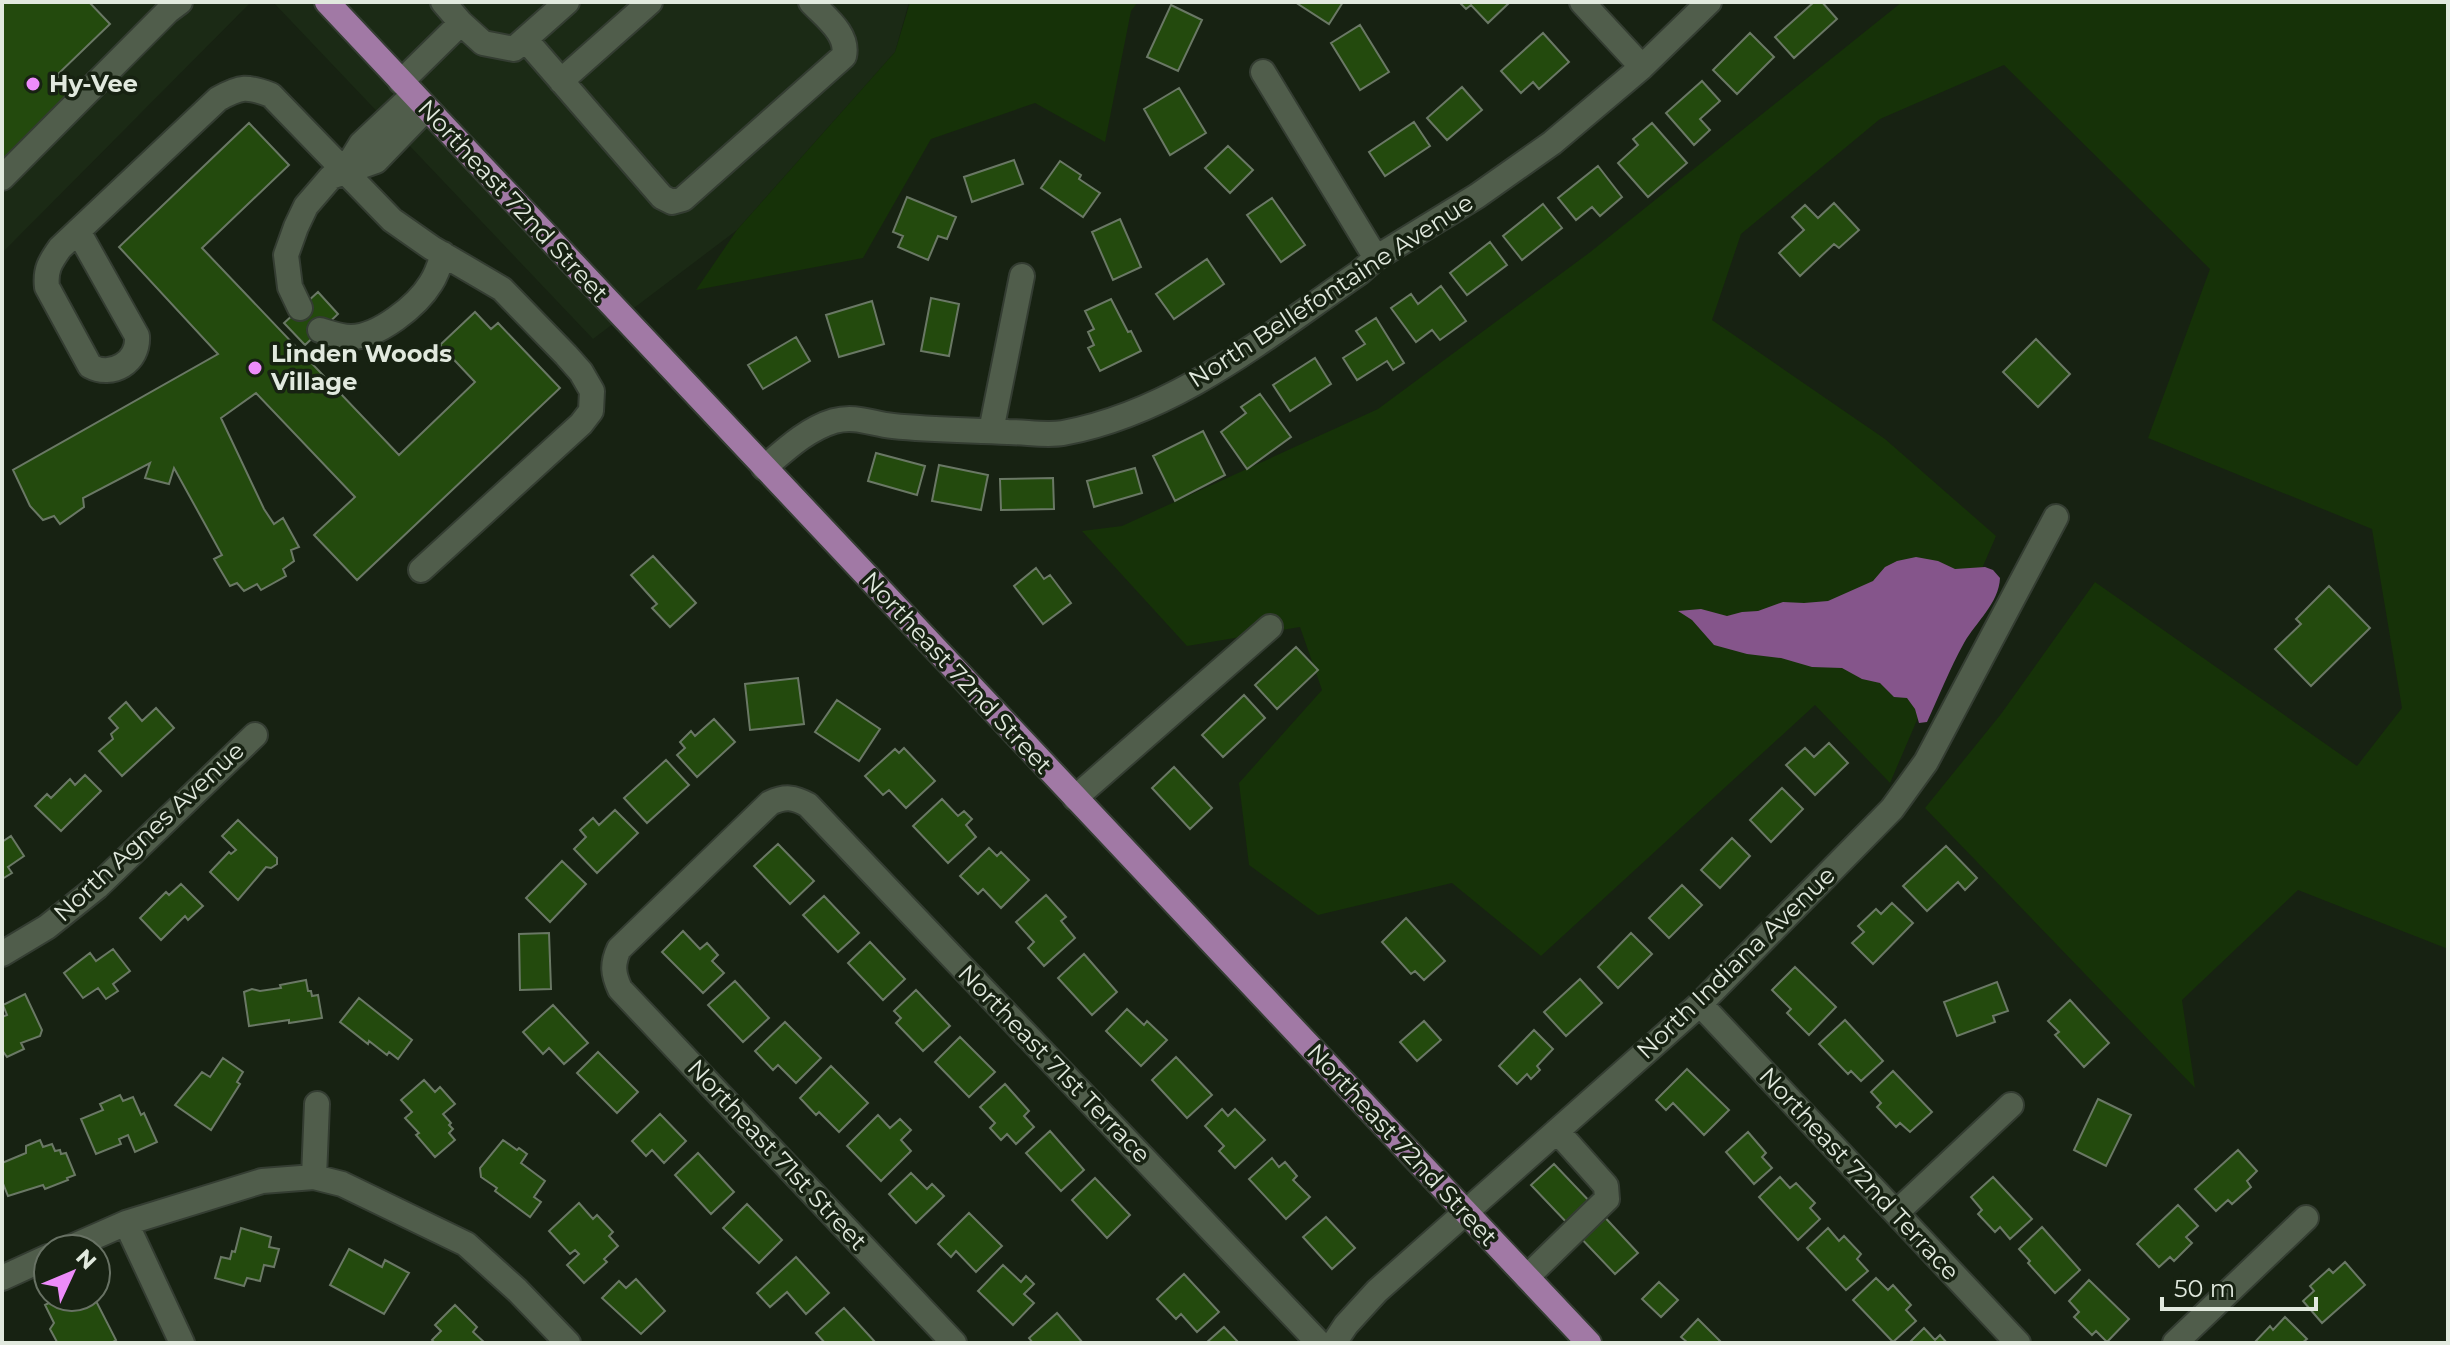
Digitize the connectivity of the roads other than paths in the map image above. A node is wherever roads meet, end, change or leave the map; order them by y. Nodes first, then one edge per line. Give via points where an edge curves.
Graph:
1 (180, 2) edge
2 (327, 2) edge
3 (443, 2) edge
4 (567, 2) edge
5 (650, 2) edge
6 (811, 2) edge
7 (1582, 2) edge
8 (1709, 2) edge
9 (461, 23) junction
10 (525, 39) junction
11 (1642, 67) junction
12 (1263, 72) dead end
13 (561, 81) junction
14 (413, 95) junction
15 (345, 170) junction
16 (2, 178) edge
17 (78, 231) junction
18 (443, 254) junction
19 (1376, 258) junction
20 (1022, 276) dead end
21 (300, 308) dead end
22 (320, 330) dead end
23 (991, 431) junction
24 (764, 468) junction
25 (2056, 517) dead end
26 (421, 570) dead end
27 (1270, 627) dead end
28 (255, 735) dead end
29 (1075, 798) junction
30 (2, 954) edge
31 (614, 961) joint
32 (1700, 1004) junction
33 (317, 1104) dead end
34 (2011, 1105) dead end
35 (1557, 1131) junction
36 (314, 1177) junction
37 (1465, 1212) junction
38 (1896, 1213) junction
39 (2306, 1218) dead end
40 (126, 1223) junction
41 (103, 1233) edge
42 (32, 1264) edge
43 (1527, 1277) junction
44 (2, 1278) edge
45 (182, 1343) edge
46 (568, 1343) edge
47 (954, 1343) edge
48 (1319, 1343) edge
49 (1334, 1343) edge
50 (1589, 1343) edge
51 (2018, 1343) edge
52 (2175, 1343) edge

1 - 16 street
2 - 14 main road, Northeast 72nd Street
3 - 9 street
4 - 10 street
5 - 13 street
6 - 13 street via 843,38 844,56 683,199 672,202 662,197
7 - 11 street
8 - 11 street, North Bellefontaine Avenue
9 - 10 street via 483,43 514,49
9 - 14 street
10 - 13 street
11 - 19 street, North Bellefontaine Avenue via 1552,143
12 - 19 street
14 - 15 street via 376,161
14 - 24 main road, Northeast 72nd Street
15 - 17 street via 271,95 251,87 218,99
15 - 18 street via 392,220
15 - 21 street via 331,177 306,206 286,255 290,287
17 - 17 street via 50,262 47,287 90,366 109,371 135,354 137,336
18 - 22 street via 430,285 414,304 381,327 353,337
18 - 26 street via 502,289 566,355 592,391 591,411
19 - 23 street, North Bellefontaine Avenue via 1218,371 1152,405 1059,434
20 - 23 street
23 - 24 street, North Bellefontaine Avenue via 888,425 862,418 835,421 806,435
24 - 29 main road, Northeast 72nd Street
25 - 32 street, North Indiana Avenue via 1926,762 1892,809
27 - 29 street
28 - 30 street, North Agnes Avenue via 97,887
29 - 37 main road, Northeast 72nd Street
31 - 47 street, Northeast 71st Street via 620,989
31 - 48 street, Northeast 71st Terrace via 619,949 770,803 796,798
32 - 35 street, North Indiana Avenue
32 - 38 street, Northeast 72nd Terrace
33 - 36 street
34 - 38 street
35 - 37 street, North Indiana Avenue
35 - 43 street via 1606,1186 1607,1199
36 - 40 street via 262,1181
36 - 46 street via 342,1184 466,1244
37 - 43 main road, Northeast 72nd Street
37 - 49 street, North Indiana Avenue via 1377,1291
38 - 51 street, Northeast 72nd Terrace
39 - 52 street
40 - 41 street
40 - 45 street
42 - 44 street
43 - 50 main road, Northeast 72nd Street

